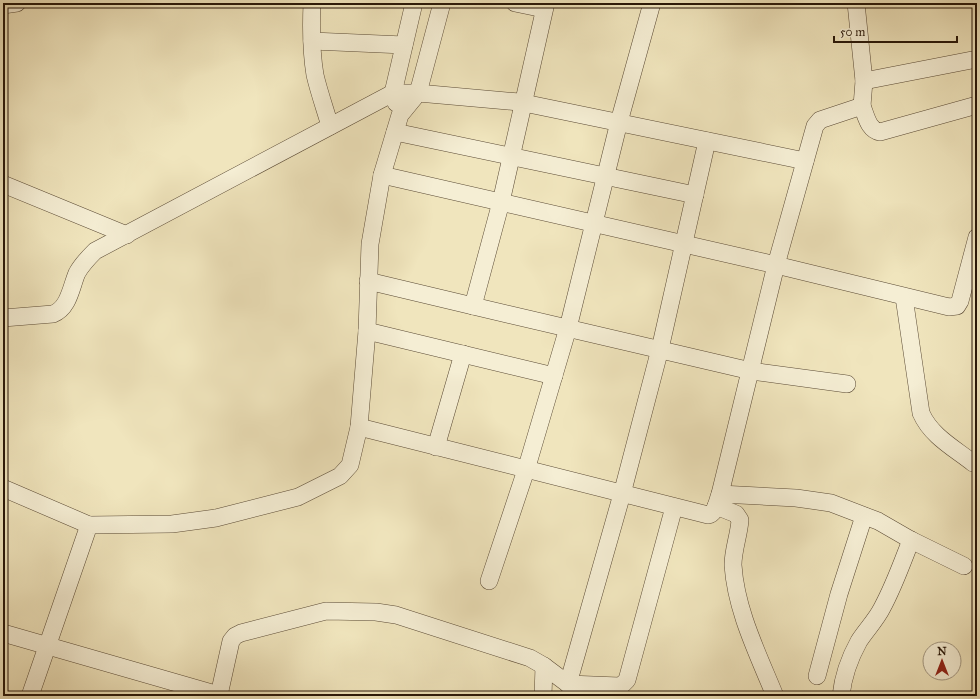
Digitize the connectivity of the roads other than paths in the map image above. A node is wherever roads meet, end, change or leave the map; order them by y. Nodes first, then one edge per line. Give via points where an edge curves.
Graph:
1 (17, 3) edge
2 (311, 3) edge
3 (414, 3) edge
4 (442, 3) edge
5 (515, 3) edge
6 (652, 3) edge
7 (856, 3) edge
8 (3, 5) edge
9 (545, 6) edge
10 (312, 41) junction
11 (404, 45) junction
12 (977, 59) edge
13 (864, 81) junction
14 (393, 92) junction
15 (418, 93) junction
16 (523, 103) junction
17 (977, 105) edge
18 (862, 106) junction
19 (400, 115) junction
20 (619, 122) junction
21 (330, 126) junction
22 (395, 132) junction
23 (707, 141) junction
24 (511, 157) junction
25 (805, 161) junction
26 (382, 175) junction
27 (605, 177) junction
28 (3, 184) edge
29 (695, 195) junction
30 (501, 202) junction
31 (593, 223) junction
32 (127, 234) junction
33 (977, 236) edge
34 (684, 244) junction
35 (776, 265) junction
36 (368, 280) junction
37 (904, 297) junction
38 (473, 306) junction
39 (3, 318) edge
40 (568, 328) junction
41 (367, 331) junction
42 (660, 349) junction
43 (463, 354) junction
44 (751, 371) junction
45 (554, 376) junction
46 (847, 384) dead end
47 (359, 428) junction
48 (436, 447) junction
49 (973, 463) dead end
50 (526, 470) junction
51 (3, 488) edge
52 (622, 494) junction
53 (718, 500) junction
54 (674, 507) junction
55 (864, 516) junction
56 (89, 525) junction
57 (910, 540) junction
58 (964, 566) dead end
59 (489, 582) dead end
60 (3, 633) edge
61 (47, 646) junction
62 (544, 666) junction
63 (817, 676) dead end
64 (568, 684) junction
65 (221, 695) edge
66 (30, 696) edge
67 (544, 696) edge
68 (775, 696) edge
69 (841, 696) edge

1 - 8 street
2 - 10 street
3 - 11 street
4 - 15 street
5 - 9 street
6 - 20 street
7 - 13 street
9 - 16 street
10 - 11 street
10 - 21 street via 316,75
11 - 14 street
12 - 13 street
13 - 18 street
14 - 15 street
14 - 19 street
14 - 21 street
15 - 16 street
15 - 19 street
16 - 20 street
16 - 24 street
17 - 18 street via 880,132 871,128
18 - 25 street via 820,120 815,126
19 - 22 street
20 - 23 street
20 - 27 street
21 - 32 street
22 - 24 street
22 - 26 street
23 - 25 street
23 - 29 street
24 - 27 street
24 - 30 street
25 - 35 street
26 - 30 street
26 - 36 street via 370,244
27 - 29 street
27 - 31 street
28 - 32 street
29 - 34 street
30 - 31 street
30 - 38 street
31 - 34 street
31 - 40 street
32 - 39 street via 96,251 86,260 59,312
33 - 37 street via 958,306 950,307
34 - 35 street
34 - 42 street
35 - 37 street
35 - 44 street
36 - 38 street
36 - 41 street
37 - 49 street via 920,413 934,433
38 - 40 street
40 - 42 street
40 - 45 street
41 - 43 street
41 - 47 street
42 - 44 street
42 - 52 street
43 - 45 street
43 - 48 street
44 - 46 street
44 - 53 street
45 - 50 street
47 - 48 street
47 - 56 street via 350,465 340,476 298,497 216,518 187,522
48 - 50 street
50 - 52 street
50 - 59 street
51 - 56 street
52 - 54 street
52 - 64 street
53 - 54 street via 711,515
53 - 55 street via 796,498 831,503
53 - 68 street via 740,520 733,564 736,588 742,612
54 - 64 street via 626,680 614,687
55 - 57 street via 878,521
55 - 63 street via 839,594
56 - 61 street
57 - 58 street
57 - 69 street via 893,587 846,667
60 - 61 street
61 - 65 street
61 - 66 street
62 - 64 street
62 - 65 street via 530,658 396,615 326,611 235,636 231,641
62 - 67 street

